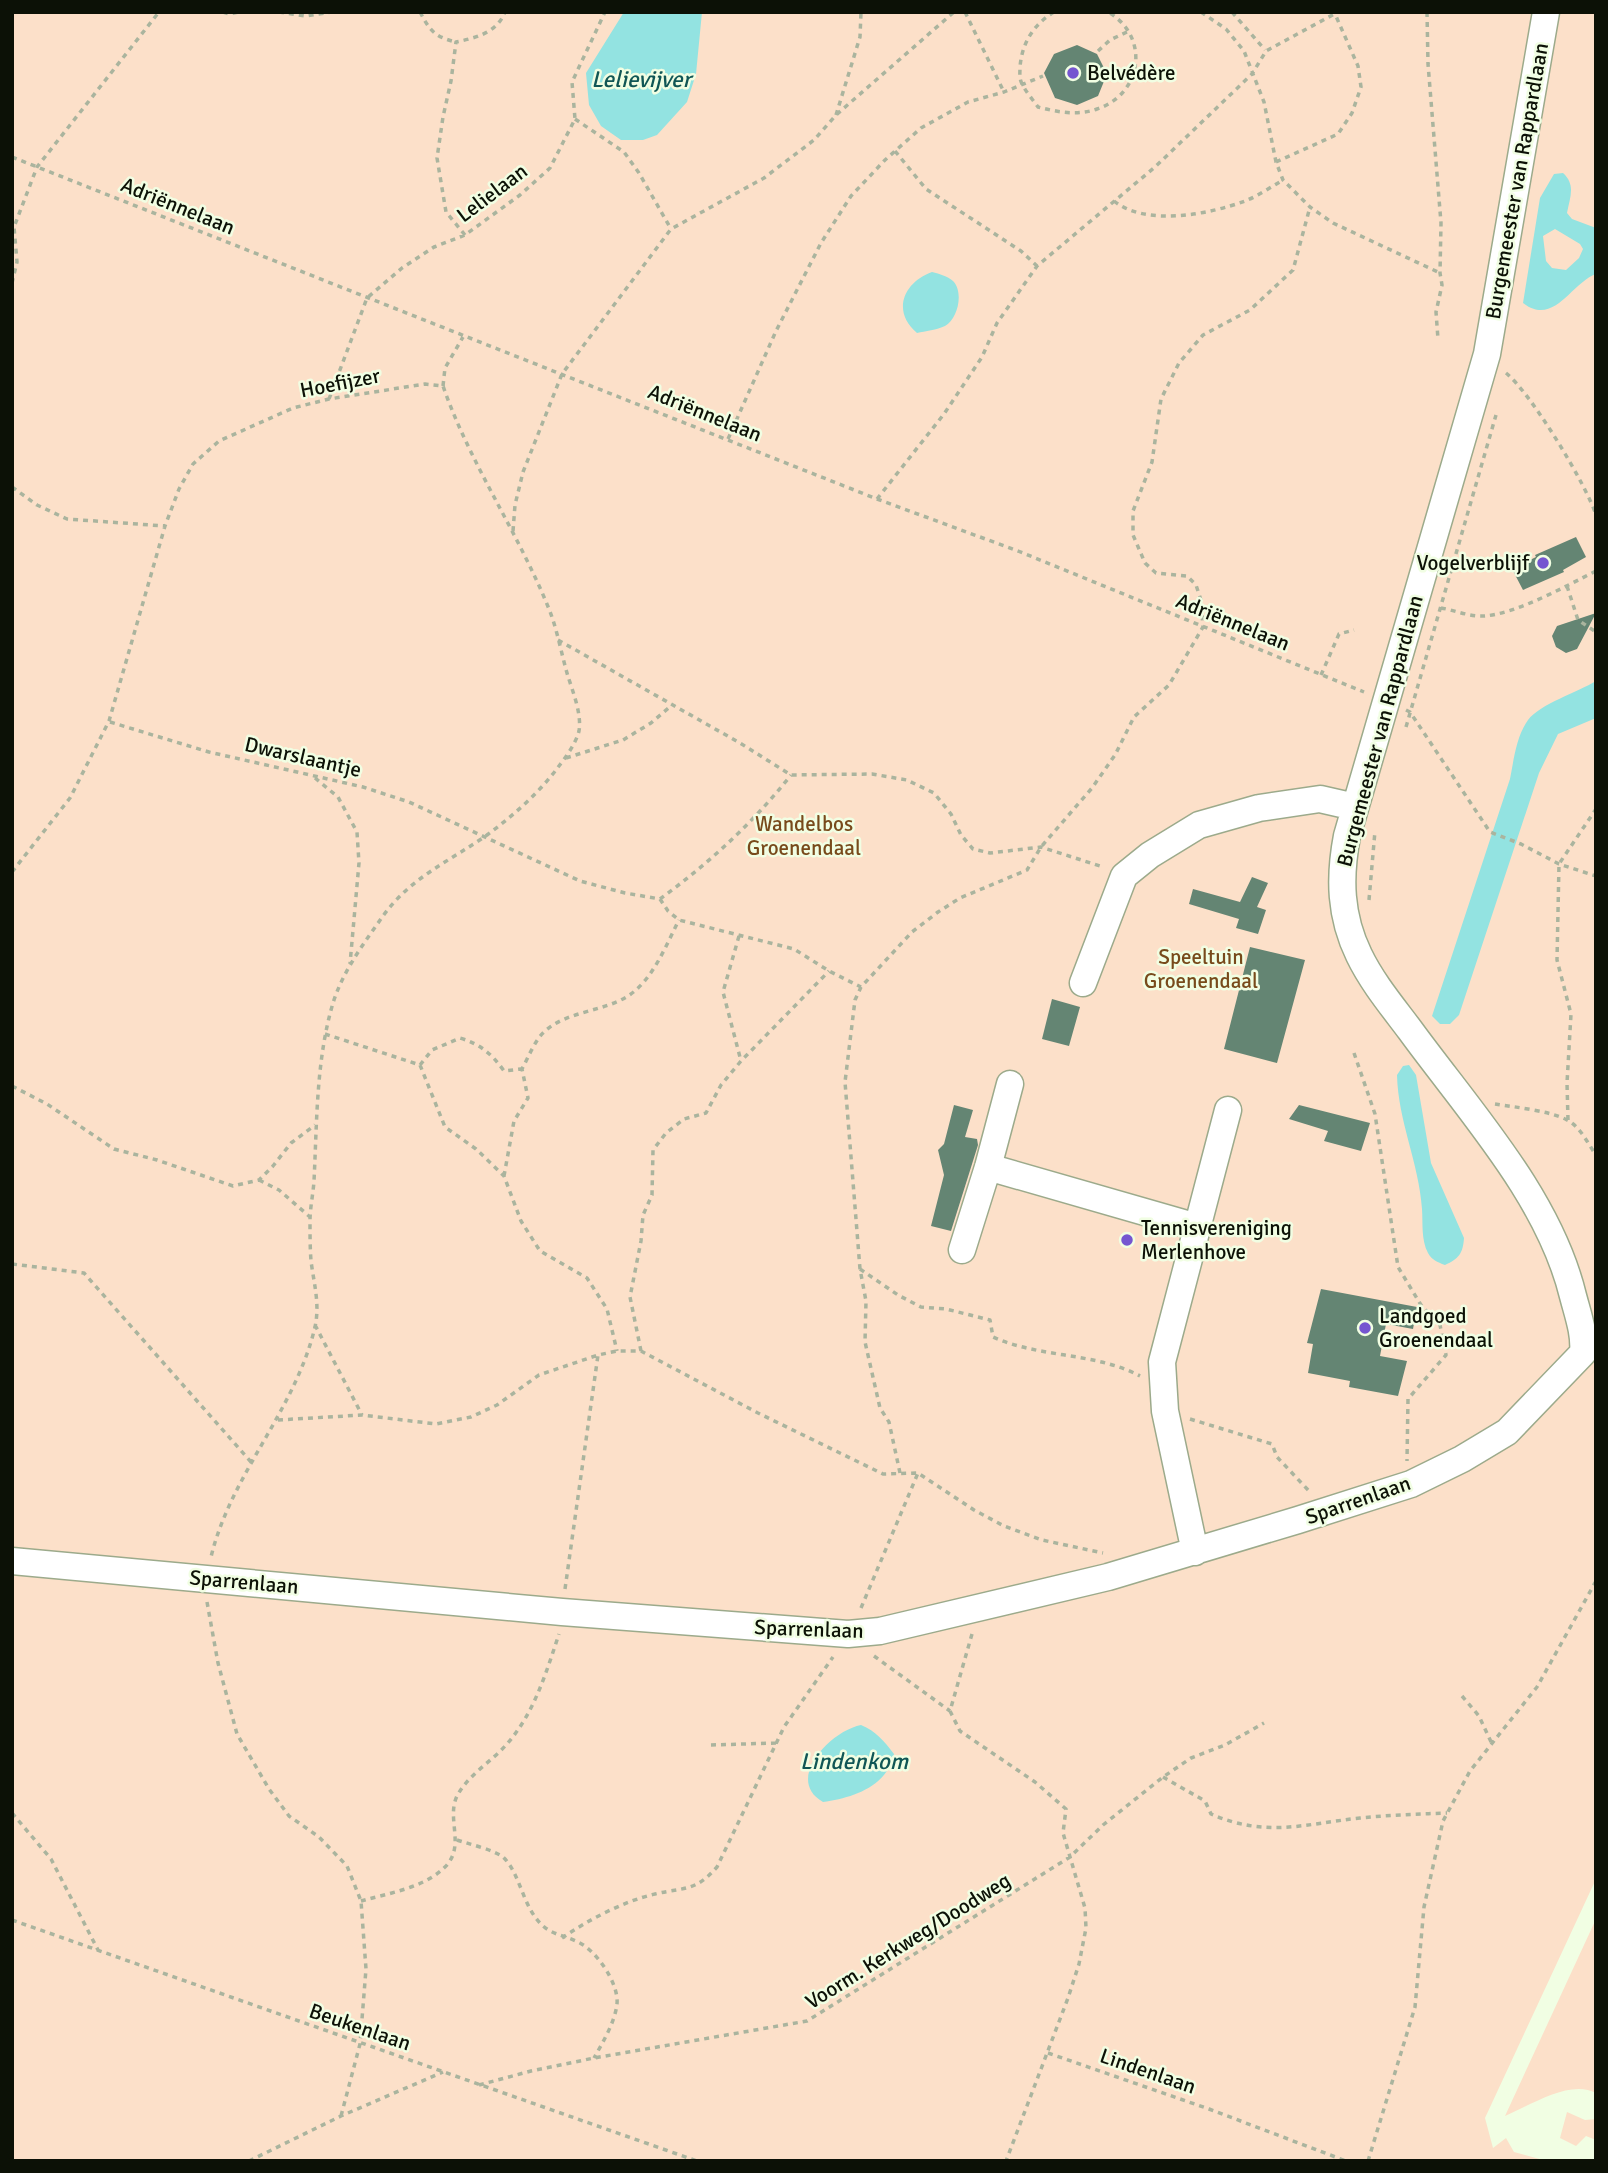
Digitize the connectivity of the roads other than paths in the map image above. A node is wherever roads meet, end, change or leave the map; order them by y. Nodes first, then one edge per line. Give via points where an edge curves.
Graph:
1 (1546, 12) edge
2 (1355, 807) junction
3 (1083, 983) dead end
4 (1010, 1084) dead end
5 (1228, 1110) dead end
6 (988, 1167) junction
7 (1197, 1227) junction
8 (962, 1250) dead end
9 (1590, 1357) edge
10 (1195, 1552) junction
11 (12, 1561) edge

1 - 2 street, Burgemeester van Rappardlaan via 1489,344
2 - 3 street via 1320,799 1259,808 1199,825 1150,855 1124,876
2 - 9 street, Burgemeester van Rappardlaan via 1340,880 1346,918 1359,955 1489,1136 1550,1230 1569,1278
4 - 6 street
5 - 7 street
6 - 7 street
6 - 8 street
7 - 10 street via 1162,1362 1165,1411
9 - 10 street, Sparrenlaan via 1507,1432 1462,1459 1411,1484
10 - 11 street, Sparrenlaan via 919,1623 848,1634

